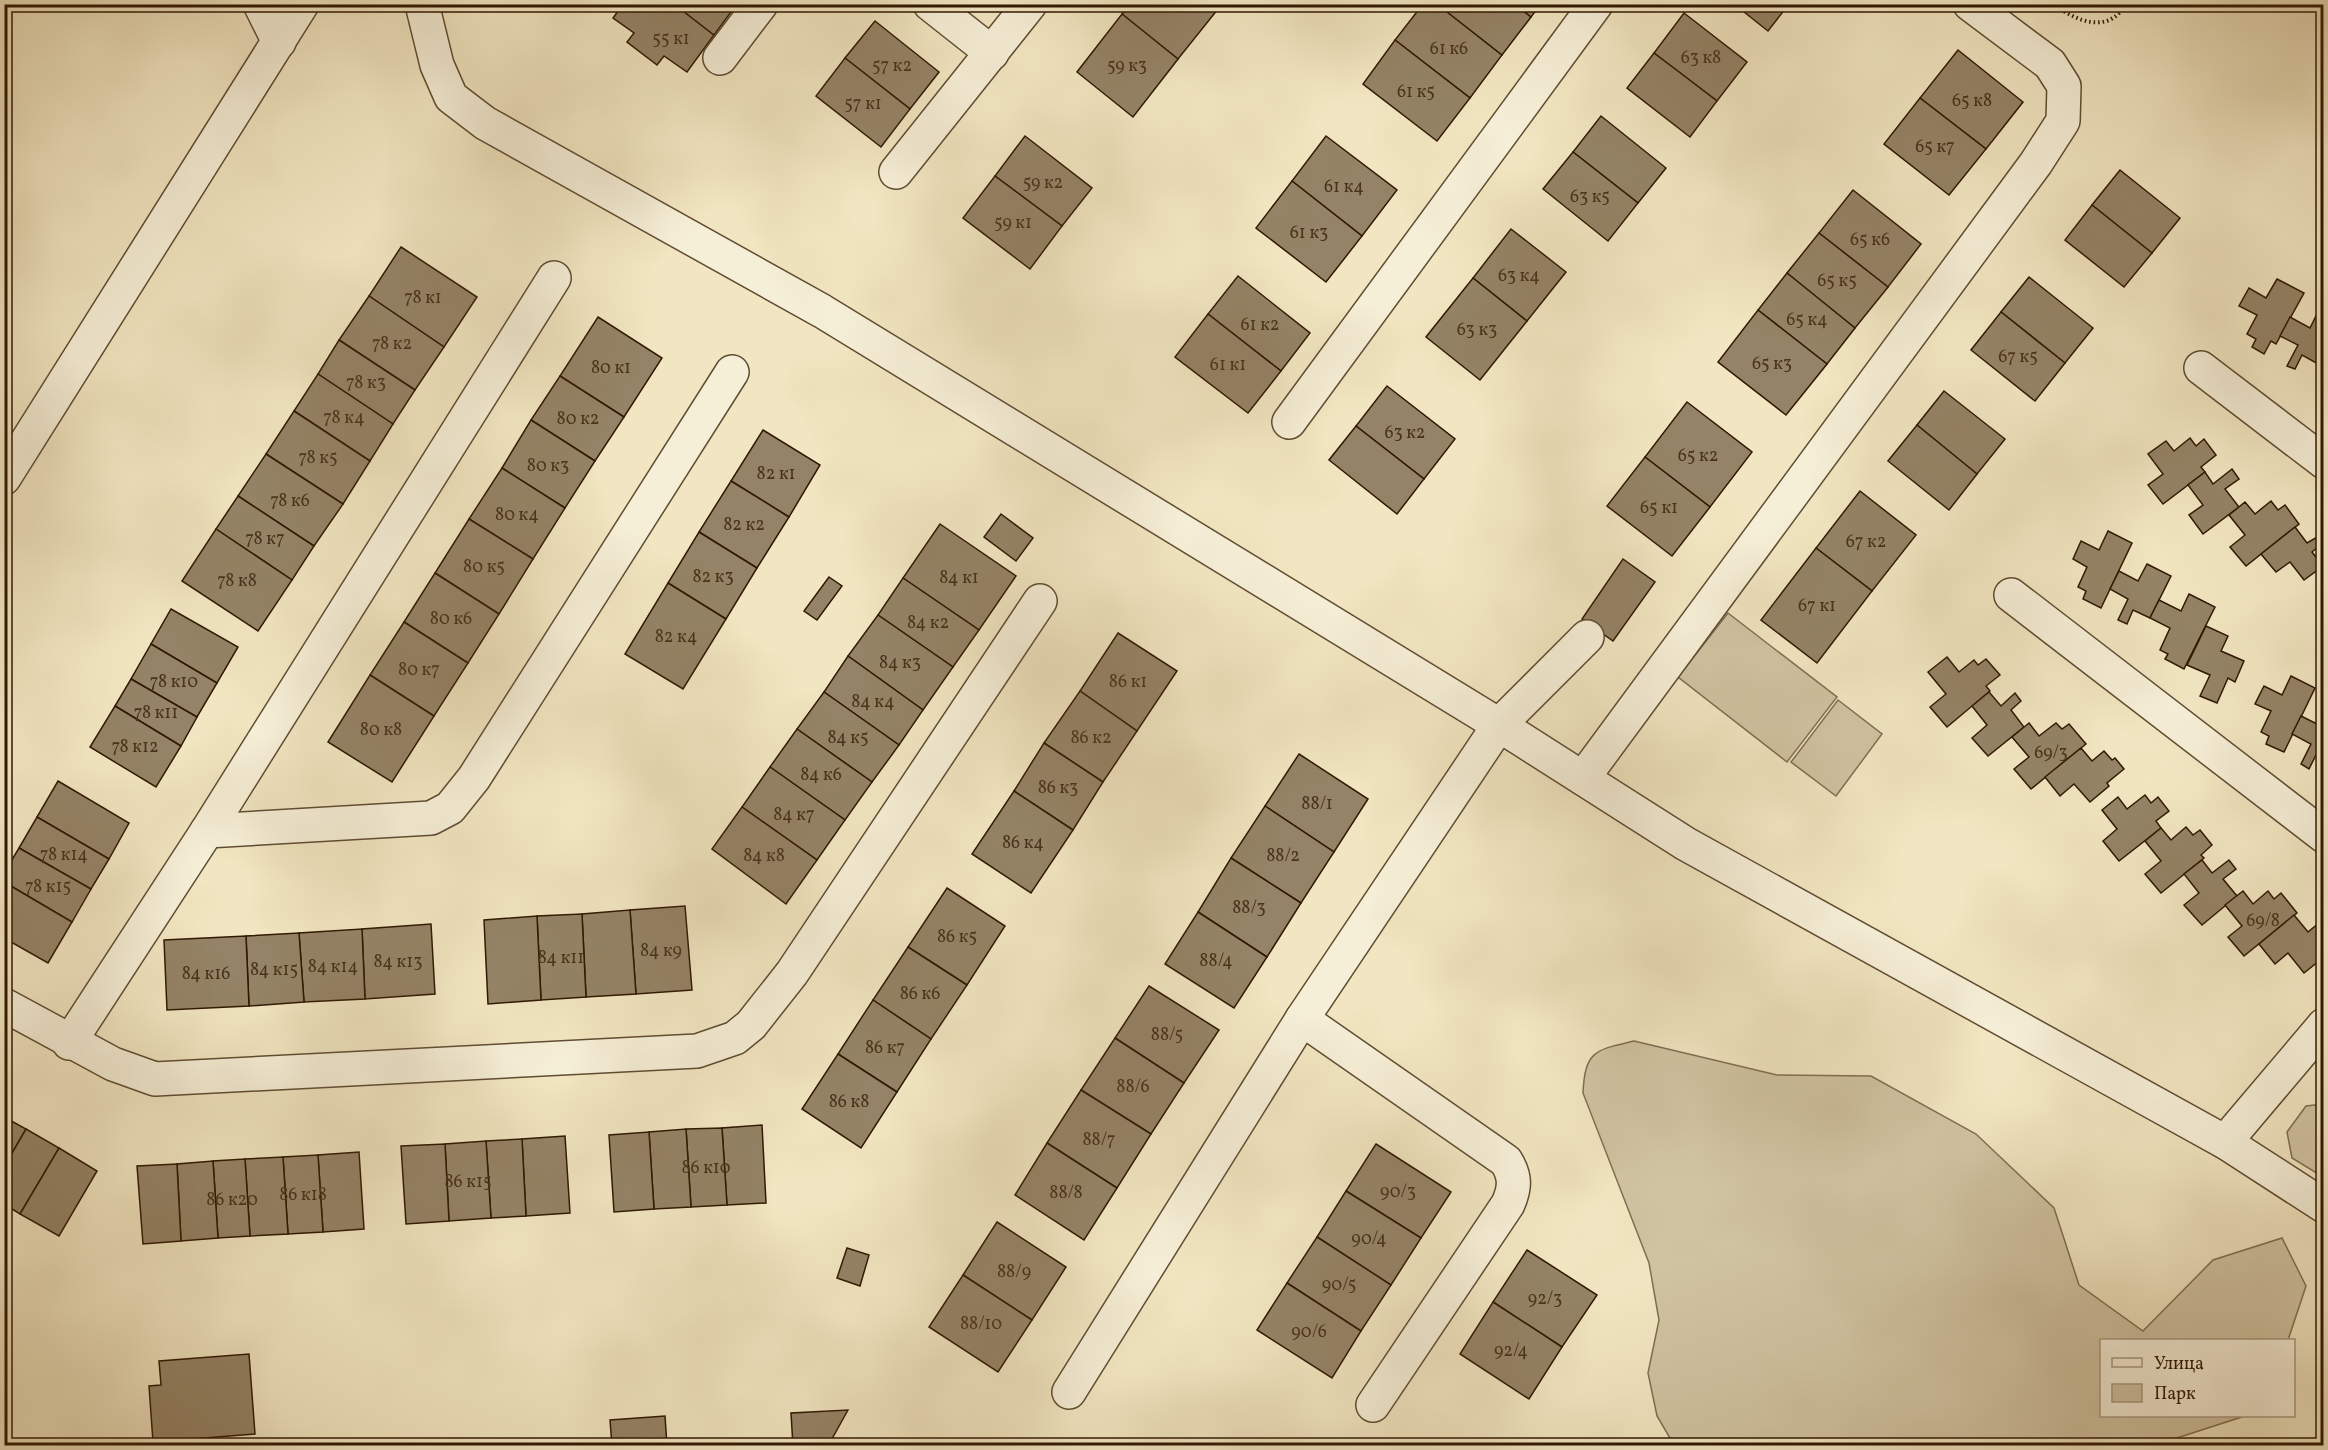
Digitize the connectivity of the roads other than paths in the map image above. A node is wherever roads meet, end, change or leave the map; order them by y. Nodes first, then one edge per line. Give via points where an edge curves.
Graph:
1 (260, 4) edge
2 (303, 4) edge
3 (422, 4) edge
4 (761, 4) edge
5 (930, 4) edge
6 (1030, 4) edge
7 (1596, 4) edge
8 (1970, 4) edge
9 (279, 42) junction
10 (992, 53) junction
11 (720, 58) dead end
12 (896, 172) dead end
13 (554, 278) dead end
14 (2201, 368) dead end
15 (732, 372) dead end
16 (1289, 422) dead end
17 (2324, 462) edge
18 (4, 478) edge
19 (2011, 595) dead end
20 (1040, 601) dead end
21 (1587, 637) dead end
22 (1499, 725) junction
23 (1583, 778) junction
24 (207, 831) junction
25 (2324, 836) edge
26 (4, 1005) edge
27 (1302, 1019) junction
28 (2324, 1025) edge
29 (69, 1042) junction
30 (2312, 1059) edge
31 (2225, 1142) junction
32 (2324, 1206) edge
33 (1069, 1392) dead end
34 (1373, 1405) dead end

1 - 9 street
2 - 9 street
3 - 22 street via 437,65 451,97 485,123 822,311
4 - 11 street
5 - 10 street
6 - 10 street
7 - 16 street
8 - 23 street via 2050,64 2064,86 2063,121
9 - 18 street
10 - 12 street
13 - 24 street
14 - 17 street
15 - 24 street via 474,778 450,808 431,818
19 - 25 street
20 - 29 street via 792,973 751,1025 735,1038 697,1051 155,1079
21 - 22 street
22 - 23 street
22 - 27 street
23 - 31 street via 1686,844
24 - 29 street
26 - 29 street
27 - 33 street
27 - 34 street via 1506,1161 1513,1172 1515,1189 1508,1204
28 - 30 street
30 - 31 street
31 - 32 street

